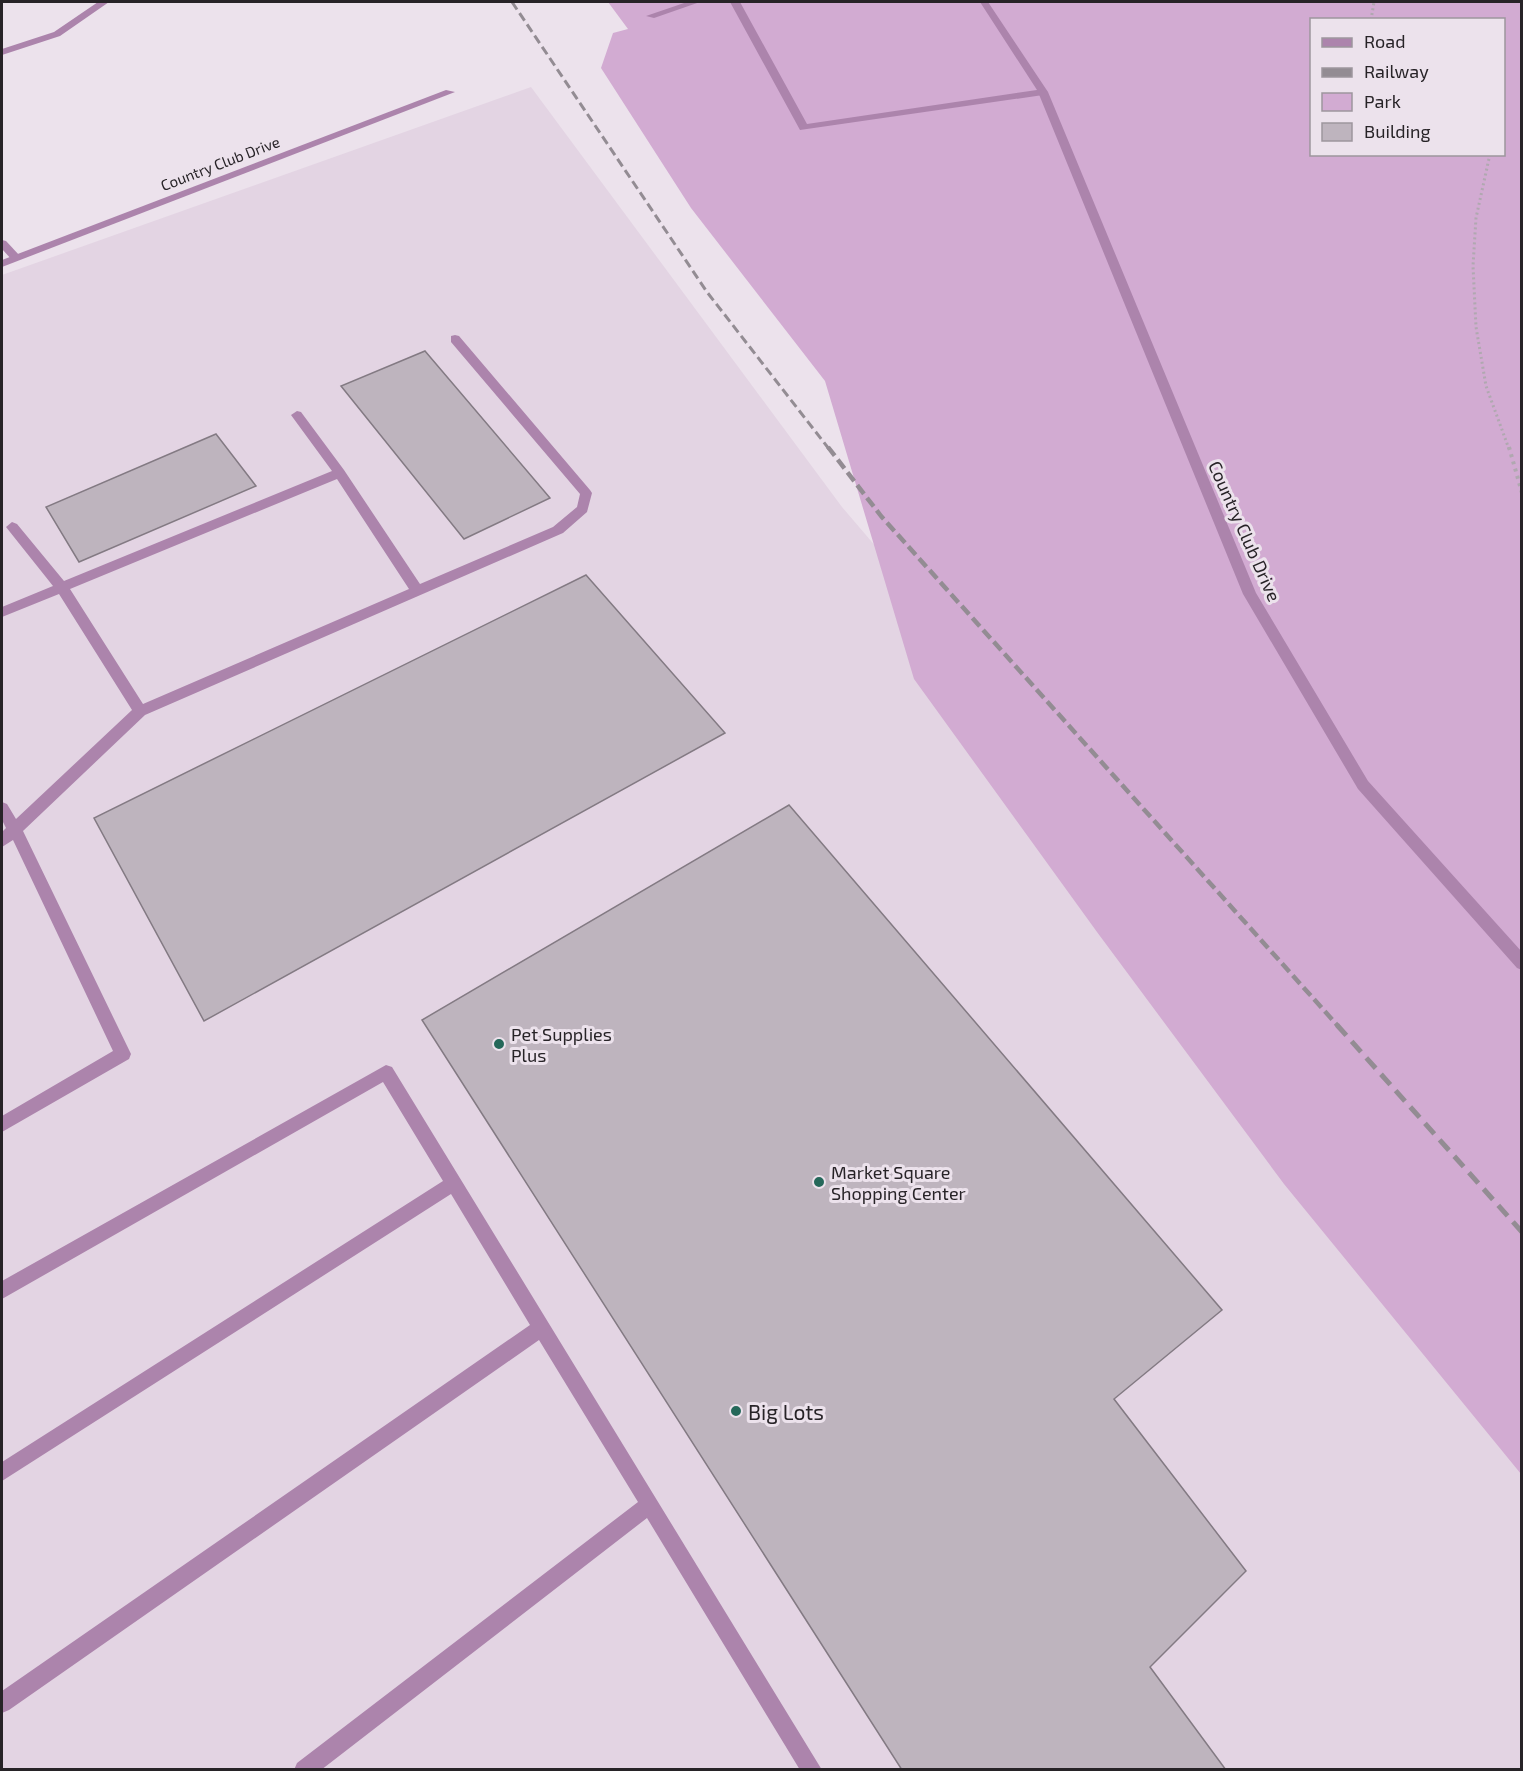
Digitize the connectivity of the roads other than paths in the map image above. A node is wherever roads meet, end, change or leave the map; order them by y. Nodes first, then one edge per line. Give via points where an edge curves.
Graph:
1 (104, 2) edge
2 (695, 2) edge
3 (735, 2) edge
4 (984, 2) edge
5 (651, 16) dead end
6 (2, 52) edge
7 (450, 92) dead end
8 (1043, 92) junction
9 (2, 243) edge
10 (16, 258) junction
11 (2, 264) edge
12 (454, 339) dead end
13 (297, 415) dead end
14 (340, 473) junction
15 (12, 526) dead end
16 (62, 587) junction
17 (417, 591) junction
18 (2, 612) edge
19 (140, 711) junction
20 (2, 808) edge
21 (15, 830) junction
22 (2, 841) edge
23 (1521, 963) edge
24 (2, 1125) edge
25 (454, 1183) junction
26 (2, 1290) edge
27 (542, 1327) junction
28 (2, 1472) edge
29 (650, 1504) junction
30 (2, 1702) edge
31 (304, 1770) edge
32 (812, 1770) edge

1 - 6 street via 57,34
2 - 5 street
3 - 8 street via 804,128
4 - 8 street, Country Club Drive
7 - 10 street, Country Club Drive
8 - 23 street, Country Club Drive via 1250,594 1363,785
9 - 10 street
10 - 11 street, Country Club Drive
12 - 17 street via 586,493 583,509 558,531
13 - 14 street
14 - 16 street
14 - 17 street
15 - 16 street
16 - 18 street
16 - 19 street
17 - 19 street
19 - 21 street
20 - 21 street
21 - 22 street
21 - 24 street via 123,1054
25 - 26 street via 386,1072
25 - 27 street
25 - 28 street
27 - 29 street
27 - 30 street
29 - 31 street
29 - 32 street

